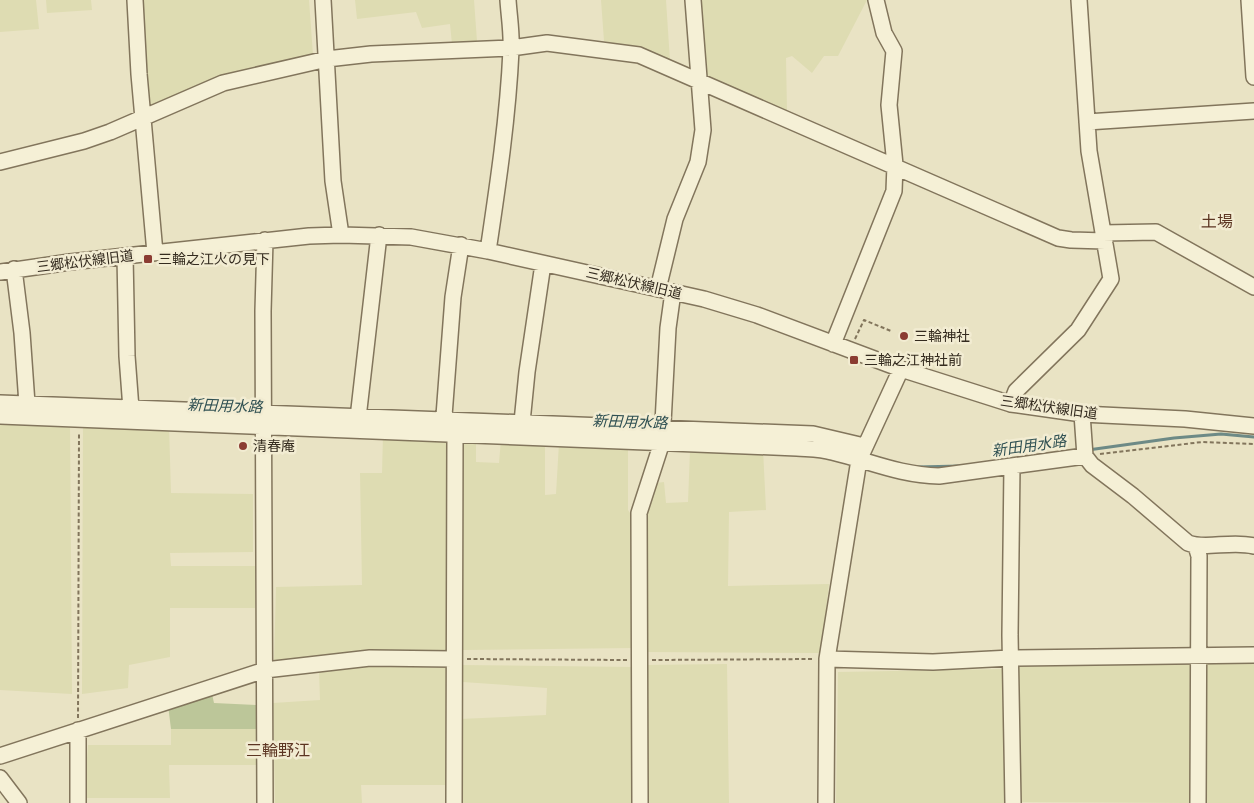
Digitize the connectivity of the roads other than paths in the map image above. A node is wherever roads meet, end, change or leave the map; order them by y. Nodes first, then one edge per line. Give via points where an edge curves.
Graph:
1 (135, 0) edge
2 (323, 0) edge
3 (508, 0) edge
4 (693, 0) edge
5 (876, 0) edge
6 (1079, 0) edge
7 (1250, 0) edge
8 (511, 48) junction
9 (327, 59) junction
10 (1254, 77) edge
11 (699, 81) junction
12 (1254, 111) edge
13 (144, 117) junction
14 (1087, 122) junction
15 (0, 162) edge
16 (895, 165) junction
17 (341, 234) junction
18 (379, 235) junction
19 (1104, 237) junction
20 (265, 240) junction
21 (461, 245) junction
22 (488, 251) junction
23 (154, 252) junction
24 (125, 256) junction
25 (543, 264) junction
26 (7, 270) edge
27 (1254, 287) edge
28 (666, 290) junction
29 (833, 344) junction
30 (901, 369) junction
31 (0, 403) edge
32 (27, 404) junction
33 (1011, 404) junction
34 (131, 409) junction
35 (1082, 414) junction
36 (0, 416) edge
37 (358, 418) junction
38 (264, 420) junction
39 (1254, 426) edge
40 (447, 429) junction
41 (521, 430) junction
42 (662, 435) junction
43 (1085, 451) junction
44 (861, 453) junction
45 (1012, 466) junction
46 (1196, 546) junction
47 (1254, 546) edge
48 (1197, 655) junction
49 (1254, 655) edge
50 (1011, 658) junction
51 (453, 659) junction
52 (827, 659) junction
53 (264, 670) junction
54 (78, 730) junction
55 (0, 756) edge
56 (0, 778) edge
57 (19, 803) edge
58 (78, 803) edge
59 (265, 803) edge
60 (454, 803) edge
61 (640, 803) edge
62 (826, 803) edge
63 (1013, 803) edge
64 (1198, 803) edge

1 - 13 street
2 - 9 street
3 - 8 street
4 - 11 street
5 - 16 street via 884,33 894,50 890,105
6 - 14 street
7 - 10 street
8 - 9 street
8 - 11 street via 547,43 640,55
8 - 22 street via 500,169
9 - 13 street via 223,83
9 - 17 street via 333,181
11 - 16 street
11 - 28 street via 703,130 698,162 675,219
12 - 14 street
13 - 15 street via 84,141
13 - 23 street
14 - 19 street
16 - 19 street via 1058,238
16 - 29 street via 894,191
17 - 18 street, 三郷松伏線旧道
17 - 20 street, 三郷松伏線旧道
18 - 21 street, 三郷松伏線旧道
18 - 37 street
19 - 27 street via 1156,232
19 - 33 street via 1111,278 1078,330 1016,390
20 - 23 street, 三郷松伏線旧道
20 - 38 street
21 - 22 street, 三郷松伏線旧道
21 - 40 street via 452,297
22 - 25 street, 三郷松伏線旧道
23 - 24 street, 三郷松伏線旧道
24 - 26 street, 三郷松伏線旧道
24 - 34 street
25 - 28 street, 三郷松伏線旧道
25 - 41 street
26 - 32 street via 20,316
28 - 29 street, 三郷松伏線旧道 via 743,310
28 - 42 street via 668,328
29 - 30 street, 三郷松伏線旧道
30 - 33 street, 三郷松伏線旧道
30 - 44 street
31 - 32 street
32 - 34 street
33 - 35 street, 三郷松伏線旧道
34 - 38 street
35 - 39 street, 三郷松伏線旧道
35 - 43 street
36 - 38 street via 79,420
37 - 38 street
37 - 40 street
38 - 40 street
38 - 53 street
40 - 41 street
40 - 51 street
41 - 42 street
42 - 44 street via 813,434
42 - 61 street via 639,512
43 - 45 street
43 - 46 street via 1092,465 1188,543
44 - 45 street via 892,470 926,476
44 - 52 street
45 - 50 street
46 - 47 street via 1236,543
46 - 48 street
48 - 49 street
48 - 50 street
48 - 64 street
50 - 52 street via 933,662
50 - 63 street
51 - 53 street via 370,658
51 - 60 street
52 - 62 street
53 - 54 street
53 - 59 street
54 - 55 street
54 - 58 street
56 - 57 street

